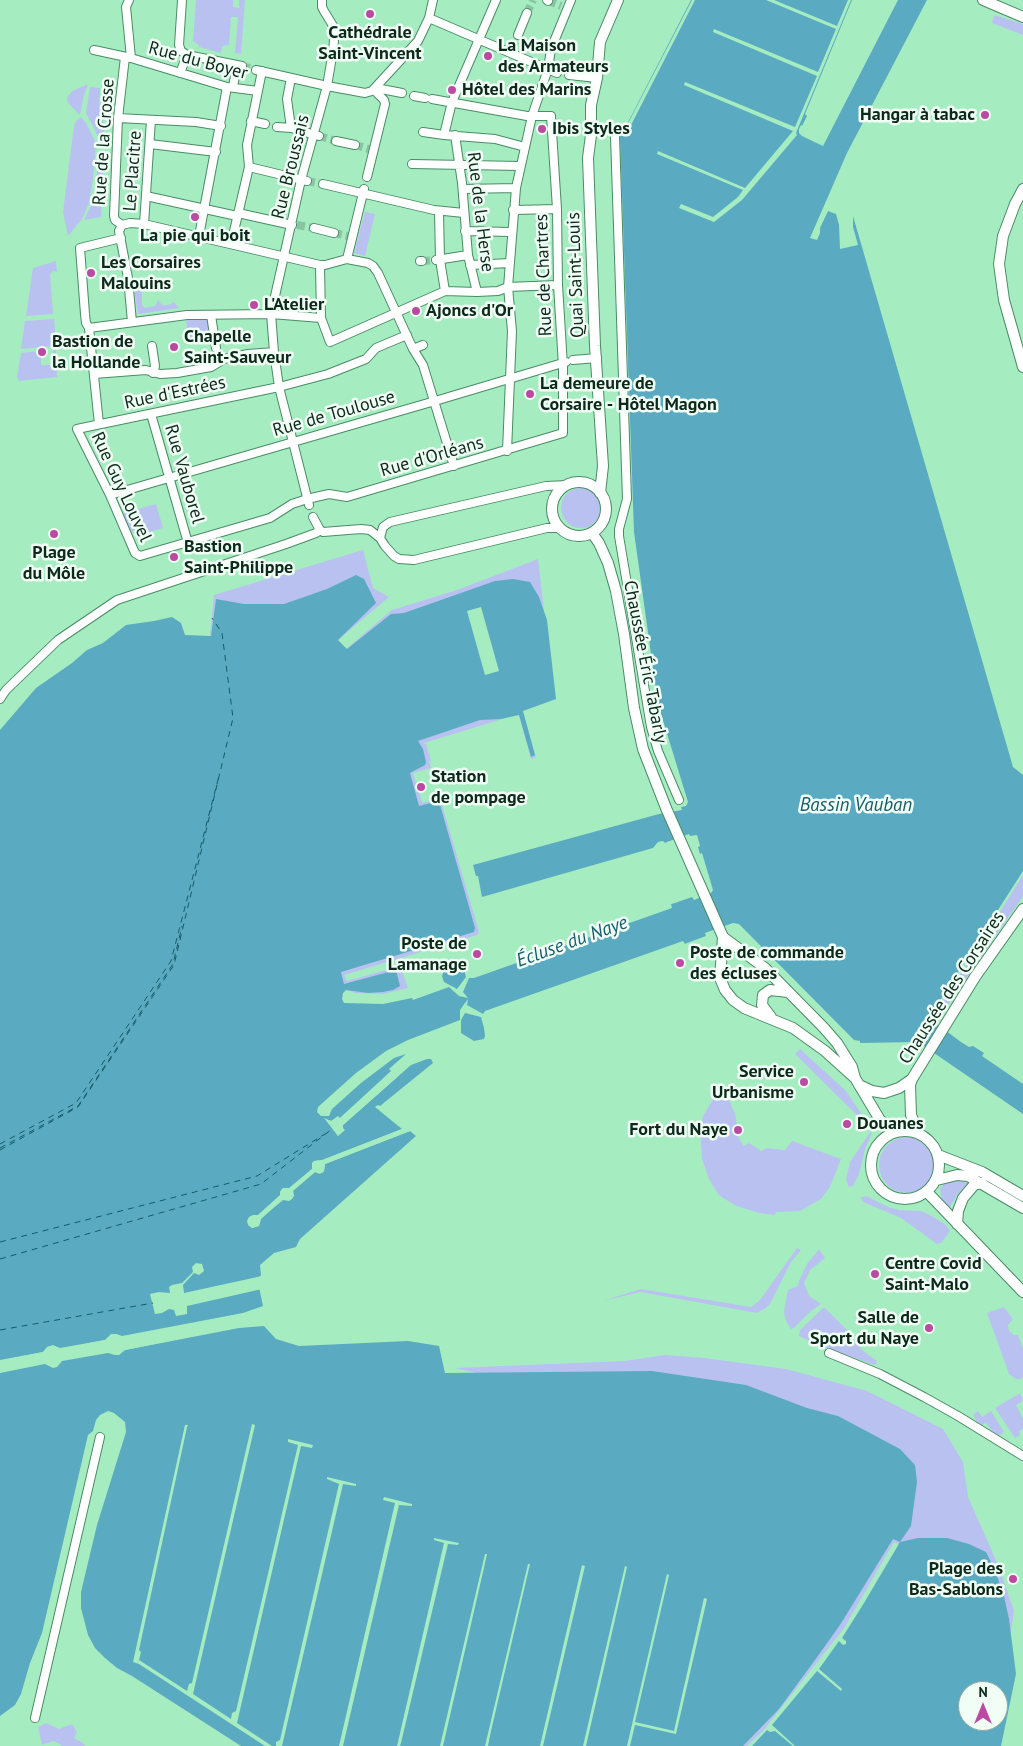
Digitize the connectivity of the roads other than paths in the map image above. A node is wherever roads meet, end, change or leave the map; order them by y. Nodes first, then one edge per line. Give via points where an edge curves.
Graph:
1 (129, 0) edge
2 (182, 0) edge
3 (322, 0) edge
4 (433, 0) edge
5 (496, 0) edge
6 (571, 0) edge
7 (618, 0) edge
8 (983, 0) edge
9 (527, 13) tunnel mouth
10 (1023, 17) edge
11 (429, 18) junction
12 (518, 35) tunnel mouth
13 (478, 40) junction
14 (94, 50) dead end
15 (187, 55) junction
16 (128, 58) junction
17 (548, 69) junction
18 (180, 73) junction
19 (557, 73) dead end
20 (569, 75) dead end
21 (290, 78) junction
22 (597, 78) junction
23 (327, 86) junction
24 (230, 87) junction
25 (374, 90) junction
26 (258, 91) junction
27 (402, 93) dead end
28 (414, 96) dead end
29 (452, 102) junction
30 (532, 116) junction
31 (118, 118) junction
32 (151, 120) junction
33 (251, 121) junction
34 (265, 124) dead end
35 (221, 126) junction
36 (277, 127) dead end
37 (291, 128) junction
38 (422, 132) dead end
39 (317, 135) junction
40 (444, 135) junction
41 (455, 135) junction
42 (615, 136) dead end
43 (336, 141) tunnel mouth
44 (150, 144) junction
45 (355, 145) tunnel mouth
46 (525, 147) junction
47 (216, 152) junction
48 (412, 164) dead end
49 (460, 164) junction
50 (520, 166) junction
51 (248, 167) junction
52 (367, 177) dead end
53 (304, 180) junction
54 (323, 184) tunnel mouth
55 (516, 188) junction
56 (462, 189) junction
57 (1023, 189) edge
58 (364, 191) junction
59 (146, 196) junction
60 (205, 209) junction
61 (557, 209) junction
62 (513, 210) junction
63 (439, 211) junction
64 (464, 213) junction
65 (238, 214) junction
66 (144, 224) junction
67 (122, 225) junction
68 (294, 225) junction
69 (314, 228) tunnel mouth
70 (465, 231) junction
71 (511, 232) junction
72 (334, 233) tunnel mouth
73 (200, 236) junction
74 (121, 238) junction
75 (231, 244) junction
76 (468, 255) junction
77 (285, 256) junction
78 (347, 259) junction
79 (438, 260) junction
80 (510, 263) junction
81 (320, 265) junction
82 (470, 265) junction
83 (558, 285) junction
84 (508, 287) junction
85 (445, 291) junction
86 (477, 292) junction
87 (397, 313) junction
88 (271, 314) junction
89 (211, 315) junction
90 (321, 318) junction
91 (132, 322) junction
92 (89, 328) junction
93 (407, 335) junction
94 (423, 345) dead end
95 (152, 346) dead end
96 (413, 349) junction
97 (274, 352) junction
98 (597, 358) junction
99 (218, 362) junction
100 (567, 362) junction
101 (1023, 367) edge
102 (153, 373) junction
103 (94, 374) junction
104 (511, 378) junction
105 (279, 387) junction
106 (435, 401) junction
107 (151, 414) junction
108 (99, 424) junction
109 (77, 429) joint
110 (563, 434) joint
111 (293, 441) junction
112 (507, 451) junction
113 (454, 466) junction
114 (602, 472) junction
115 (170, 479) junction
116 (584, 483) junction
117 (568, 485) junction
118 (600, 493) junction
119 (110, 495) junction
120 (308, 502) junction
121 (313, 517) dead end
122 (559, 528) junction
123 (320, 530) junction
124 (592, 533) junction
125 (380, 538) junction
126 (188, 543) junction
127 (140, 556) joint
128 (0, 699) edge
129 (679, 800) dead end
130 (1023, 909) edge
131 (723, 937) junction
132 (789, 992) junction
133 (773, 1019) junction
134 (913, 1076) junction
135 (857, 1082) junction
136 (911, 1115) junction
137 (880, 1120) junction
138 (899, 1132) junction
139 (919, 1134) junction
140 (880, 1142) junction
141 (938, 1155) junction
142 (937, 1180) junction
143 (982, 1183) junction
144 (927, 1192) junction
145 (1023, 1196) edge
146 (1023, 1208) edge
147 (957, 1224) junction
148 (1023, 1292) edge
149 (829, 1353) dead end
150 (100, 1437) dead end
151 (1023, 1456) edge
152 (35, 1718) dead end

1 - 16 street, Rue de la Crosse via 126,7
2 - 15 street via 179,46
3 - 23 street, Rue Broussais via 322,7 335,32
4 - 11 street
5 - 13 street
6 - 17 street via 564,7
7 - 22 main road, Quai Saint-Louis via 600,42
8 - 10 main road
9 - 12 street
11 - 13 street
11 - 25 street via 418,41
13 - 17 street
13 - 29 street
14 - 16 street, Rue du Boyer
15 - 18 street
15 - 24 street via 240,66
16 - 18 street, Rue du Boyer
16 - 31 street, Rue de la Crosse
17 - 19 street
17 - 30 street
18 - 24 street, Rue du Boyer
20 - 22 street
21 - 23 street
21 - 26 street via 259,70
21 - 37 street via 287,99
22 - 98 main road, Quai Saint-Louis via 591,105 588,158
23 - 25 street via 365,93
23 - 39 street, Rue Broussais
24 - 26 street, Rue du Boyer
24 - 35 street
25 - 27 street
25 - 52 street via 385,104 371,149
26 - 33 street
28 - 29 street
29 - 30 street
29 - 40 street
30 - 46 street
30 - 61 street, Rue de Chartres via 551,116
31 - 32 street
31 - 67 street, Rue de la Crosse via 114,216
32 - 35 street
32 - 44 street, Le Placitre
33 - 34 street
33 - 51 street
35 - 47 street
36 - 37 street
37 - 39 street
38 - 40 street
39 - 53 street, Rue Broussais
40 - 41 street
41 - 46 street via 495,139
41 - 49 street, Rue de la Herse
42 - 129 street via 627,499 619,536 646,701 658,751
43 - 45 street
44 - 47 street
44 - 59 street, Le Placitre
46 - 50 street
47 - 60 street
48 - 49 street
49 - 50 street
49 - 56 street, Rue de la Herse
50 - 55 street
51 - 53 street
51 - 65 street
53 - 68 street, Rue Broussais
54 - 58 street
55 - 56 street
55 - 62 street
56 - 64 street, Rue de la Herse
57 - 101 main road via 1003,236 999,264 1004,300
58 - 63 street
58 - 78 street
59 - 60 street
59 - 66 street, Le Placitre
60 - 65 street
60 - 73 street
61 - 62 street
61 - 83 street, Rue de Chartres
62 - 71 street
63 - 64 street
63 - 79 street
64 - 70 street, Rue de la Herse
65 - 68 street
65 - 75 street
66 - 67 street
66 - 73 street
67 - 74 street
68 - 77 street, Rue Broussais
69 - 72 street
70 - 71 street
70 - 76 street, Rue de la Herse
71 - 80 street
73 - 75 street
74 - 91 street
74 - 92 street via 80,248 84,314
75 - 77 street
76 - 79 street
76 - 82 street, Rue de la Herse
77 - 81 street
77 - 88 street, Rue Broussais
78 - 81 street
78 - 87 street via 368,263 378,273
79 - 85 street
80 - 82 street
80 - 84 street
81 - 90 street
82 - 86 street, Rue de la Herse
83 - 84 street
83 - 100 street, Rue de Chartres
84 - 86 street
84 - 104 street via 512,331
85 - 86 street
85 - 87 street
87 - 90 street via 330,342
87 - 93 street
88 - 89 street
88 - 90 street
88 - 97 street, Rue Broussais
89 - 91 street
89 - 99 street
91 - 92 street
92 - 103 street
93 - 96 street
93 - 105 street, Rue d'Estrées via 376,348 366,359 328,374
94 - 96 street
95 - 102 street
96 - 106 street via 423,365
97 - 99 street via 248,354
97 - 105 street, Rue Broussais
98 - 100 street, Rue de Toulouse
98 - 114 main road, Quai Saint-Louis
99 - 102 street via 192,371
100 - 104 street, Rue de Toulouse
100 - 110 street, Rue de Chartres
102 - 103 street via 146,370
103 - 108 street
104 - 106 street, Rue de Toulouse
104 - 112 street
105 - 107 street, Rue d'Estrées
105 - 111 street, Rue Broussais
106 - 111 street, Rue de Toulouse
106 - 113 street
107 - 108 street, Rue d'Estrées
107 - 115 street, Rue Vauborel
108 - 109 street, Rue d'Estrées
109 - 119 street, Rue Guy Louvel
110 - 112 street, Rue d'Orléans
111 - 115 street, Rue de Toulouse
111 - 120 street, Rue Broussais
112 - 113 street, Rue d'Orléans
113 - 120 street, Rue d'Orléans via 348,497 329,494
114 - 116 main road
114 - 118 main road, Quai Saint-Louis
115 - 119 street, Rue de Toulouse
115 - 126 street, Rue Vauborel
116 - 117 main road
116 - 118 main road
117 - 122 main road via 558,492 552,503 552,515
117 - 125 street via 546,486 390,522 383,527
118 - 124 main road via 606,506 605,515 602,524
119 - 127 street, Rue Guy Louvel via 135,553
120 - 126 street, Rue d'Orléans via 292,504 270,518
121 - 123 street
122 - 124 main road via 575,536
122 - 125 street via 407,560 394,556
123 - 125 street via 370,530
123 - 128 street via 117,600 58,640
124 - 131 main road, Chaussée Éric Tabarly via 608,563 616,591 638,730 648,763
126 - 127 street, Rue d'Orléans
130 - 134 main road, Chaussée des Corsaires via 975,977
131 - 132 main road, Chaussée Éric Tabarly via 765,968
131 - 133 main road, Chaussée Éric Tabarly via 720,978 726,990 744,1008
132 - 133 main road via 775,989 763,994 762,1005
132 - 135 main road, Chaussée Éric Tabarly via 837,1043
133 - 135 main road, Chaussée Éric Tabarly via 808,1038
134 - 135 main road via 899,1088 884,1093 872,1091
134 - 136 main road, Chaussée des Corsaires via 910,1085
135 - 137 main road, Chaussée Éric Tabarly
136 - 138 main road
136 - 139 main road, Chaussée des Corsaires
137 - 138 main road, Chaussée Éric Tabarly
137 - 140 main road
138 - 139 main road
138 - 140 main road
139 - 141 main road via 931,1143
140 - 144 main road via 871,1160 873,1175 880,1189 893,1197 908,1200
141 - 142 main road
141 - 145 main road via 982,1172
142 - 143 main road via 956,1175 968,1176
142 - 144 main road
143 - 146 main road
143 - 147 main road via 974,1185 963,1198
144 - 147 main road
147 - 148 main road
149 - 151 street via 872,1370 924,1397
150 - 152 street

